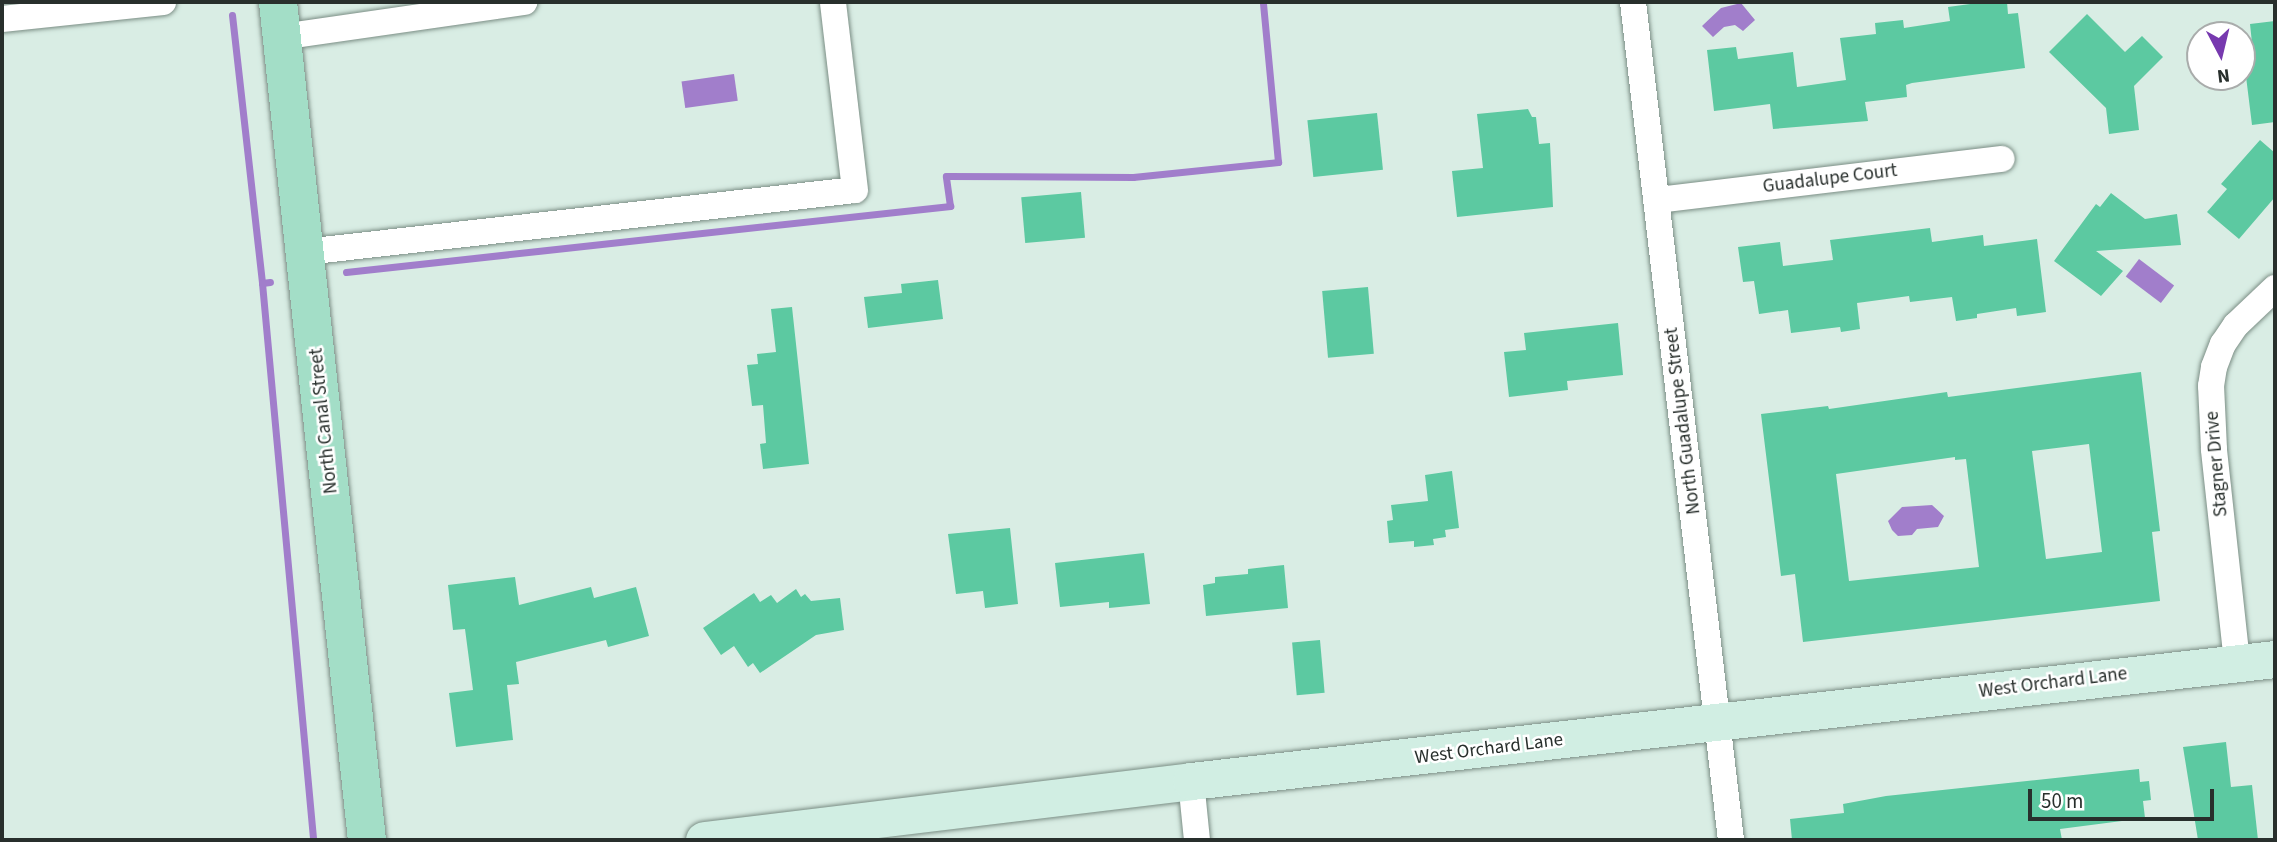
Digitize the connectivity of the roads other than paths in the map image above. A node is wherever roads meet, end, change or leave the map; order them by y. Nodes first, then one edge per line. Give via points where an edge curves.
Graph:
1 (163, 2) edge
2 (525, 2) edge
3 (833, 2) edge
4 (1633, 2) edge
5 (2, 19) edge
6 (280, 19) edge
7 (2002, 159) dead end
8 (1657, 200) junction
9 (305, 252) junction
10 (2275, 288) edge
11 (2275, 659) edge
12 (2237, 662) junction
13 (1717, 722) junction
14 (1191, 781) junction
15 (814, 834) edge
16 (367, 840) edge
17 (704, 840) edge
18 (1197, 840) edge
19 (1731, 840) edge

1 - 5 street
2 - 6 street
3 - 9 street via 855,190
4 - 8 street, North Guadalupe Street
6 - 9 main road, North Canal Street
7 - 8 street, Guadalupe Court
8 - 13 street, North Guadalupe Street
9 - 16 main road, North Canal Street
10 - 12 street, Stagner Drive via 2223,344 2211,386
11 - 12 street, West Orchard Lane
12 - 13 street, West Orchard Lane
13 - 14 street, West Orchard Lane
13 - 19 street, North Guadalupe Street
14 - 15 street, West Orchard Lane
14 - 18 street
15 - 17 street, West Orchard Lane

